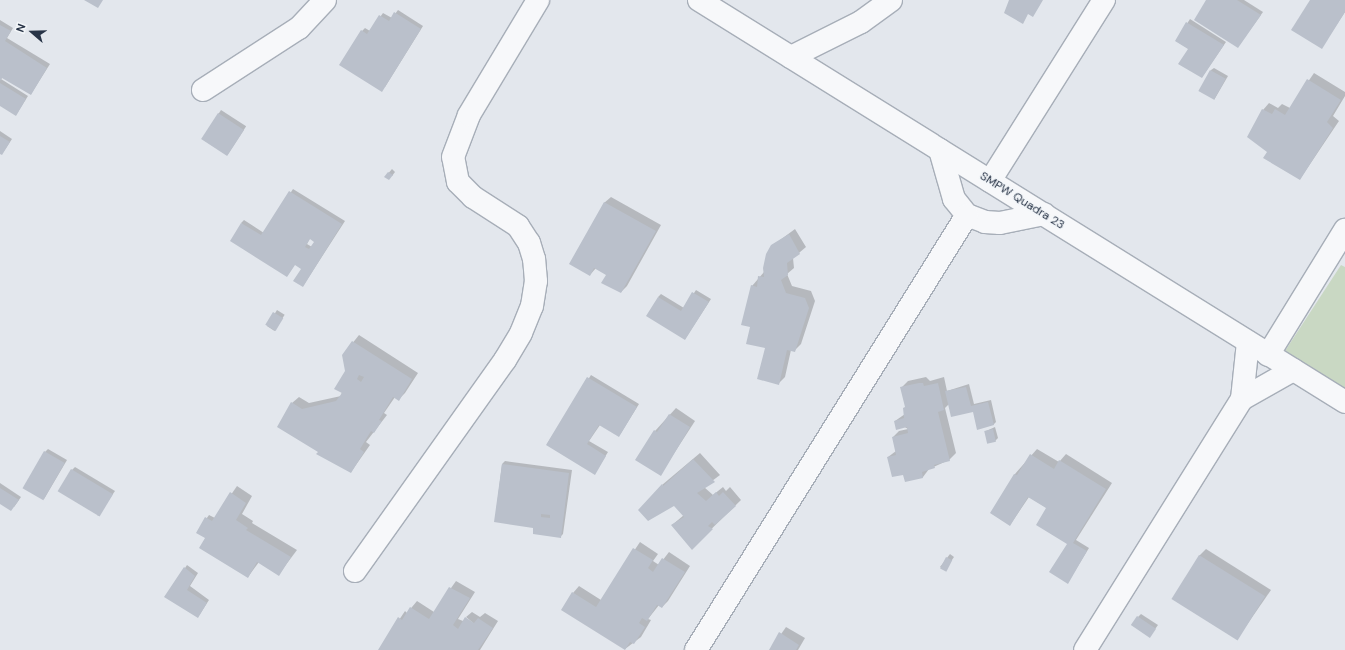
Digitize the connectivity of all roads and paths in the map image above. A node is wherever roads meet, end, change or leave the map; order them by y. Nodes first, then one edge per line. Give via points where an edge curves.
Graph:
1 (325, 0) edge
2 (538, 0) edge
3 (699, 0) edge
4 (890, 0) edge
5 (1104, 0) edge
6 (791, 57) junction
7 (203, 90) dead end
8 (940, 150) junction
9 (990, 181) junction
10 (1044, 214) junction
11 (967, 215) junction
12 (1345, 230) edge
13 (1248, 342) junction
14 (1268, 355) junction
15 (1293, 370) junction
16 (1242, 399) junction
17 (1345, 402) edge
18 (355, 571) dead end
19 (696, 650) edge
20 (1085, 650) edge

1 - 7 street via 300,28
2 - 18 street via 469,115 453,157 458,182 473,197 518,226 529,243 534,259 536,281 532,306 521,333 505,360
3 - 6 street, SMPW Quadra 23
4 - 6 street via 861,22
5 - 9 street
6 - 8 street, SMPW Quadra 23
8 - 9 street, SMPW Quadra 23
8 - 11 street via 954,199
9 - 10 street, SMPW Quadra 23
10 - 11 street via 1000,223 986,222
10 - 13 street, SMPW Quadra 23
11 - 19 street
12 - 14 street
13 - 14 street, SMPW Quadra 23
13 - 16 street
14 - 15 street, SMPW Quadra 23
15 - 16 street
15 - 17 street, SMPW Quadra 23
16 - 20 street

